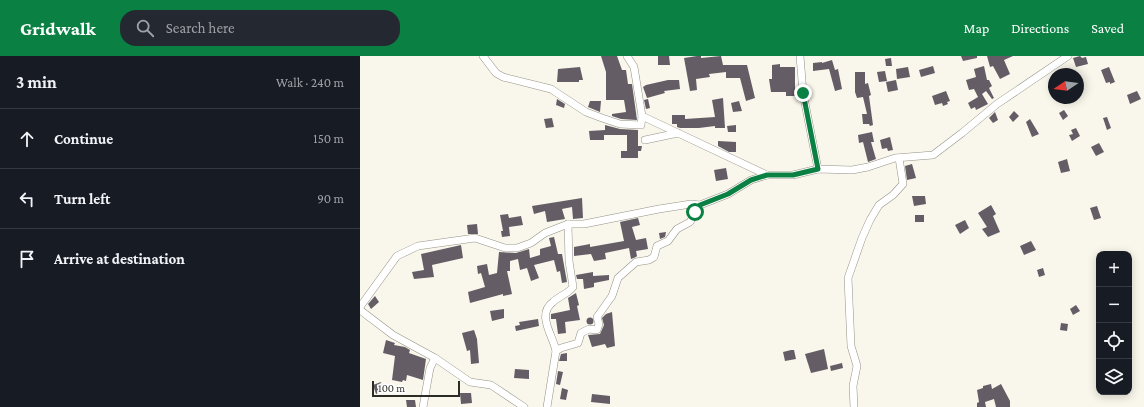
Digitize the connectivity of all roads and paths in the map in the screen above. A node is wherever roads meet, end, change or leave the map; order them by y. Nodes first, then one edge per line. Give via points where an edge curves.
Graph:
1 (483, 56) edge
2 (627, 56) edge
3 (800, 56) edge
4 (1068, 56) edge
5 (642, 116) junction
6 (678, 133) junction
7 (645, 140) dead end
8 (899, 158) junction
9 (818, 169) junction
10 (767, 175) junction
11 (700, 205) junction
12 (568, 224) junction
13 (360, 308) edge
14 (556, 351) junction
15 (435, 358) junction
16 (423, 407) edge
17 (524, 407) edge
18 (547, 407) edge
19 (854, 407) edge

1 - 5 street via 496,73 503,77 551,88 586,112 620,124 641,125
2 - 5 street via 634,67
3 - 9 street via 803,93
4 - 8 street via 997,104 932,155
5 - 6 street
6 - 7 street
6 - 10 street
8 - 9 street via 868,168
8 - 19 street via 903,184 879,205 870,220 848,278 851,346 857,366 853,386
9 - 10 street via 793,175
10 - 11 street
11 - 12 street via 659,209 584,224
11 - 14 street via 690,222 677,229 668,241 657,246 654,256 649,260 636,262 618,278 612,296 597,317 597,330 590,329 581,333 578,343
12 - 13 street via 545,233 531,244 517,248 505,248 475,238 418,246 397,256
12 - 14 street via 573,287 550,303 545,315
13 - 15 street via 393,335
14 - 18 street
15 - 16 street via 430,368
15 - 17 street via 470,382 491,385

